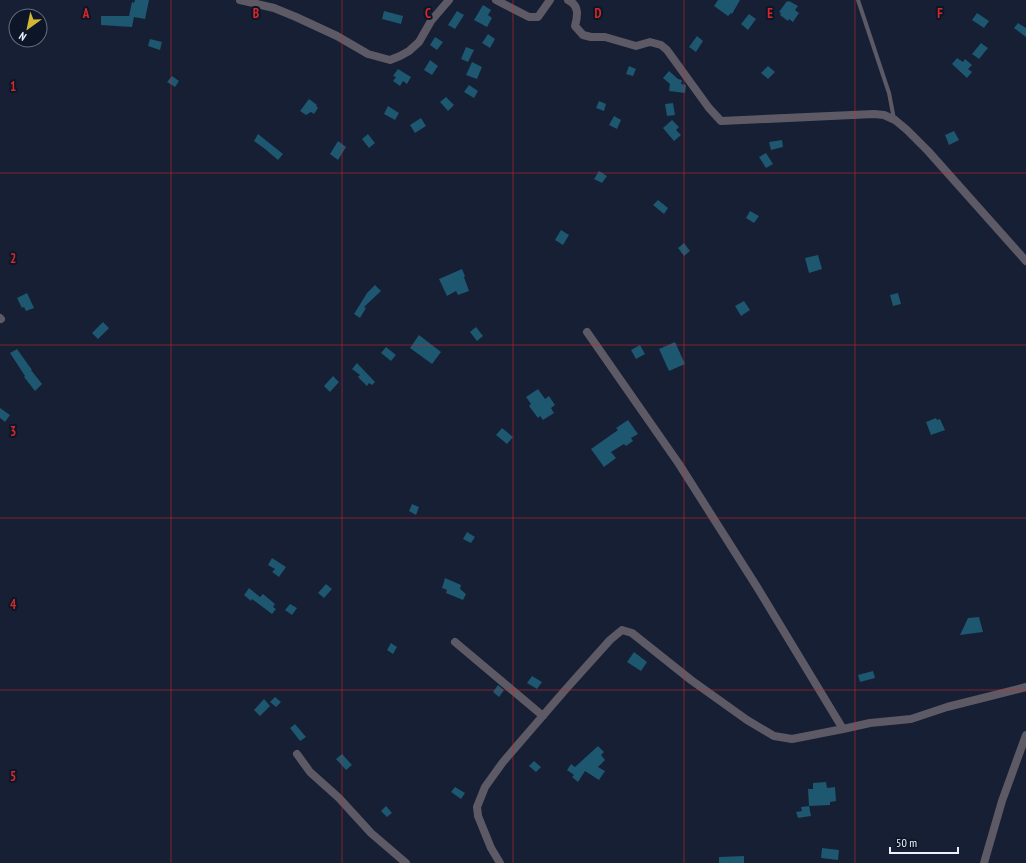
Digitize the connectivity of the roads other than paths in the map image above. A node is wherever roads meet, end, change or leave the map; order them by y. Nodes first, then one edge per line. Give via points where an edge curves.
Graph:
1 (240, 0) edge
2 (449, 0) edge
3 (496, 0) edge
4 (550, 0) edge
5 (568, 0) edge
6 (858, 0) edge
7 (894, 120) junction
8 (1026, 261) edge
9 (587, 332) dead end
10 (454, 642) dead end
11 (1026, 687) edge
12 (543, 716) junction
13 (843, 729) junction
14 (1026, 735) edge
15 (297, 754) dead end
16 (406, 863) edge
17 (500, 863) edge
18 (984, 863) edge

1 - 2 street via 274,8 337,36 368,54 390,60 409,51 419,42 431,21
3 - 4 street via 529,17 538,17
5 - 7 street via 573,2 578,14 575,26 583,35 605,37 636,46 650,42 661,45 721,121 874,114
6 - 7 lane via 889,93
7 - 8 street via 928,151
9 - 13 street via 679,464
10 - 12 street
11 - 13 street via 911,718
12 - 13 street via 610,640 618,632 625,630 643,640 691,680 747,720 774,736 792,739
12 - 17 street via 496,772 479,800 479,820 490,848
14 - 18 street via 1002,801
15 - 16 street via 310,772 371,833

